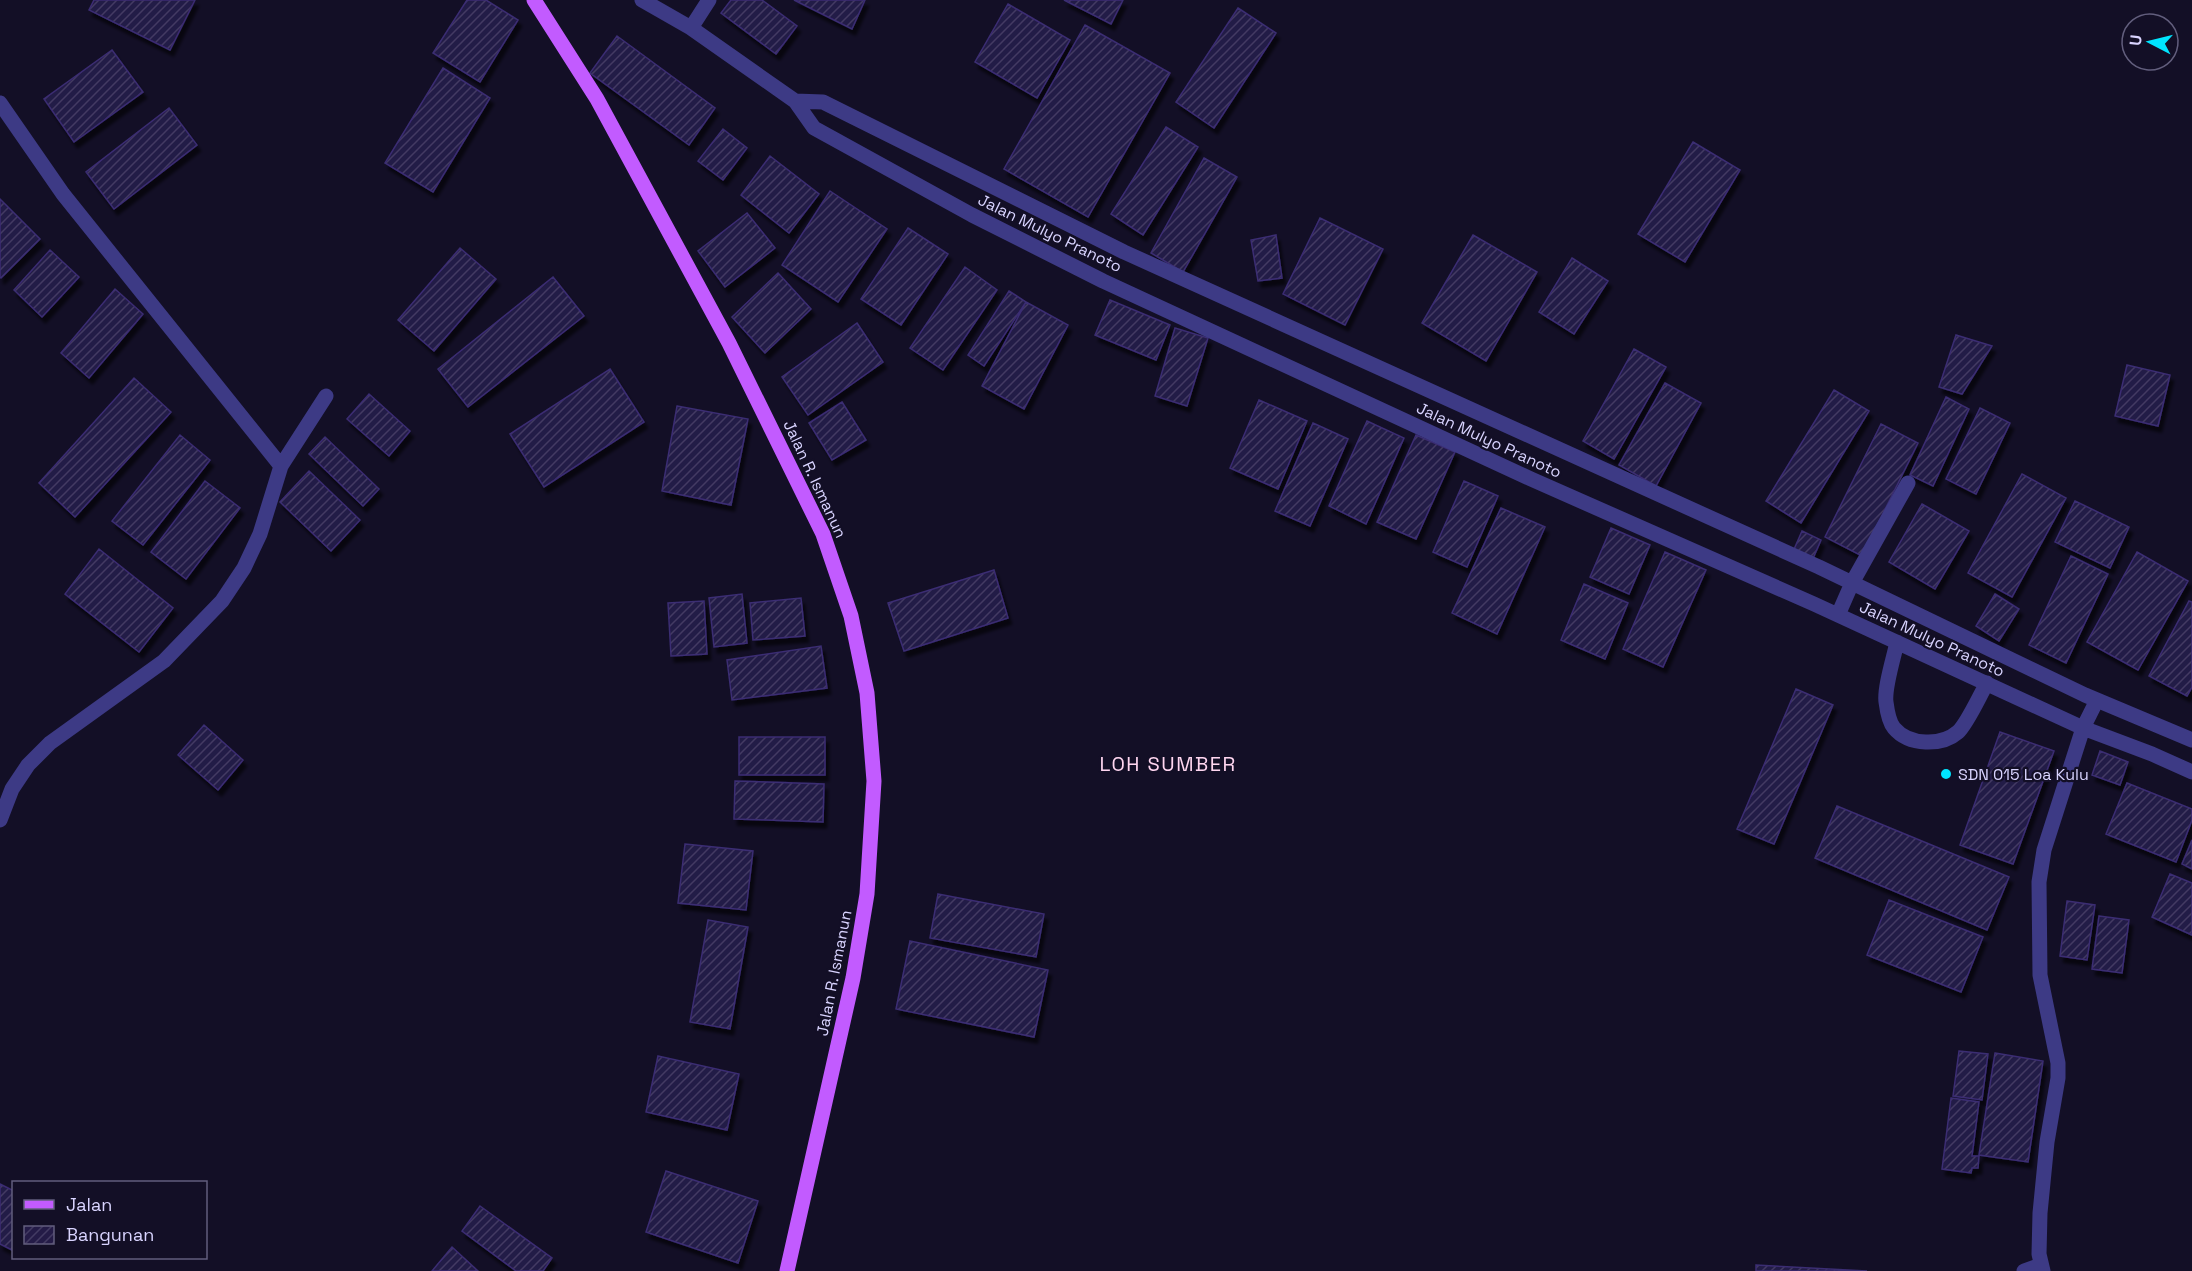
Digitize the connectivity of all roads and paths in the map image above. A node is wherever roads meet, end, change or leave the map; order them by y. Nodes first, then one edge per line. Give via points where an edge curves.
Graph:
1 (534, 0) edge
2 (642, 0) edge
3 (709, 0) edge
4 (692, 28) junction
5 (795, 101) junction
6 (0, 103) edge
7 (326, 396) dead end
8 (281, 466) junction
9 (1908, 483) dead end
10 (1851, 583) junction
11 (1838, 615) junction
12 (1896, 642) junction
13 (1987, 683) junction
14 (2097, 700) junction
15 (2083, 728) junction
16 (2192, 740) edge
17 (2192, 772) edge
18 (0, 820) edge
19 (2042, 1268) edge
20 (787, 1271) edge
21 (2024, 1271) edge

1 - 20 main road, Jalan R. Ismanun via 597,99 729,343 823,534 851,616 867,693 874,781 867,894 853,978
2 - 4 street, Jalan Mulyo Pranoto
3 - 4 street
4 - 5 street, Jalan Mulyo Pranoto
5 - 10 street, Jalan Mulyo Pranoto via 823,102 1124,252
5 - 11 street, Jalan Mulyo Pranoto via 814,128 831,138 1093,276 1531,479
6 - 8 street via 63,194
7 - 8 street
8 - 18 street via 260,534 222,601 164,661 50,742 12,789
9 - 10 street
10 - 11 street
10 - 14 street, Jalan Mulyo Pranoto
11 - 12 street, Jalan Mulyo Pranoto
12 - 13 street, Jalan Mulyo Pranoto
12 - 13 street via 1885,699 1894,729 1904,736 1922,742 1945,740 1960,731
13 - 15 street, Jalan Mulyo Pranoto
14 - 15 street
14 - 16 street, Jalan Mulyo Pranoto
15 - 17 street, Jalan Mulyo Pranoto
15 - 19 street via 2044,850 2039,882 2040,975 2058,1063 2040,1214
19 - 21 street

